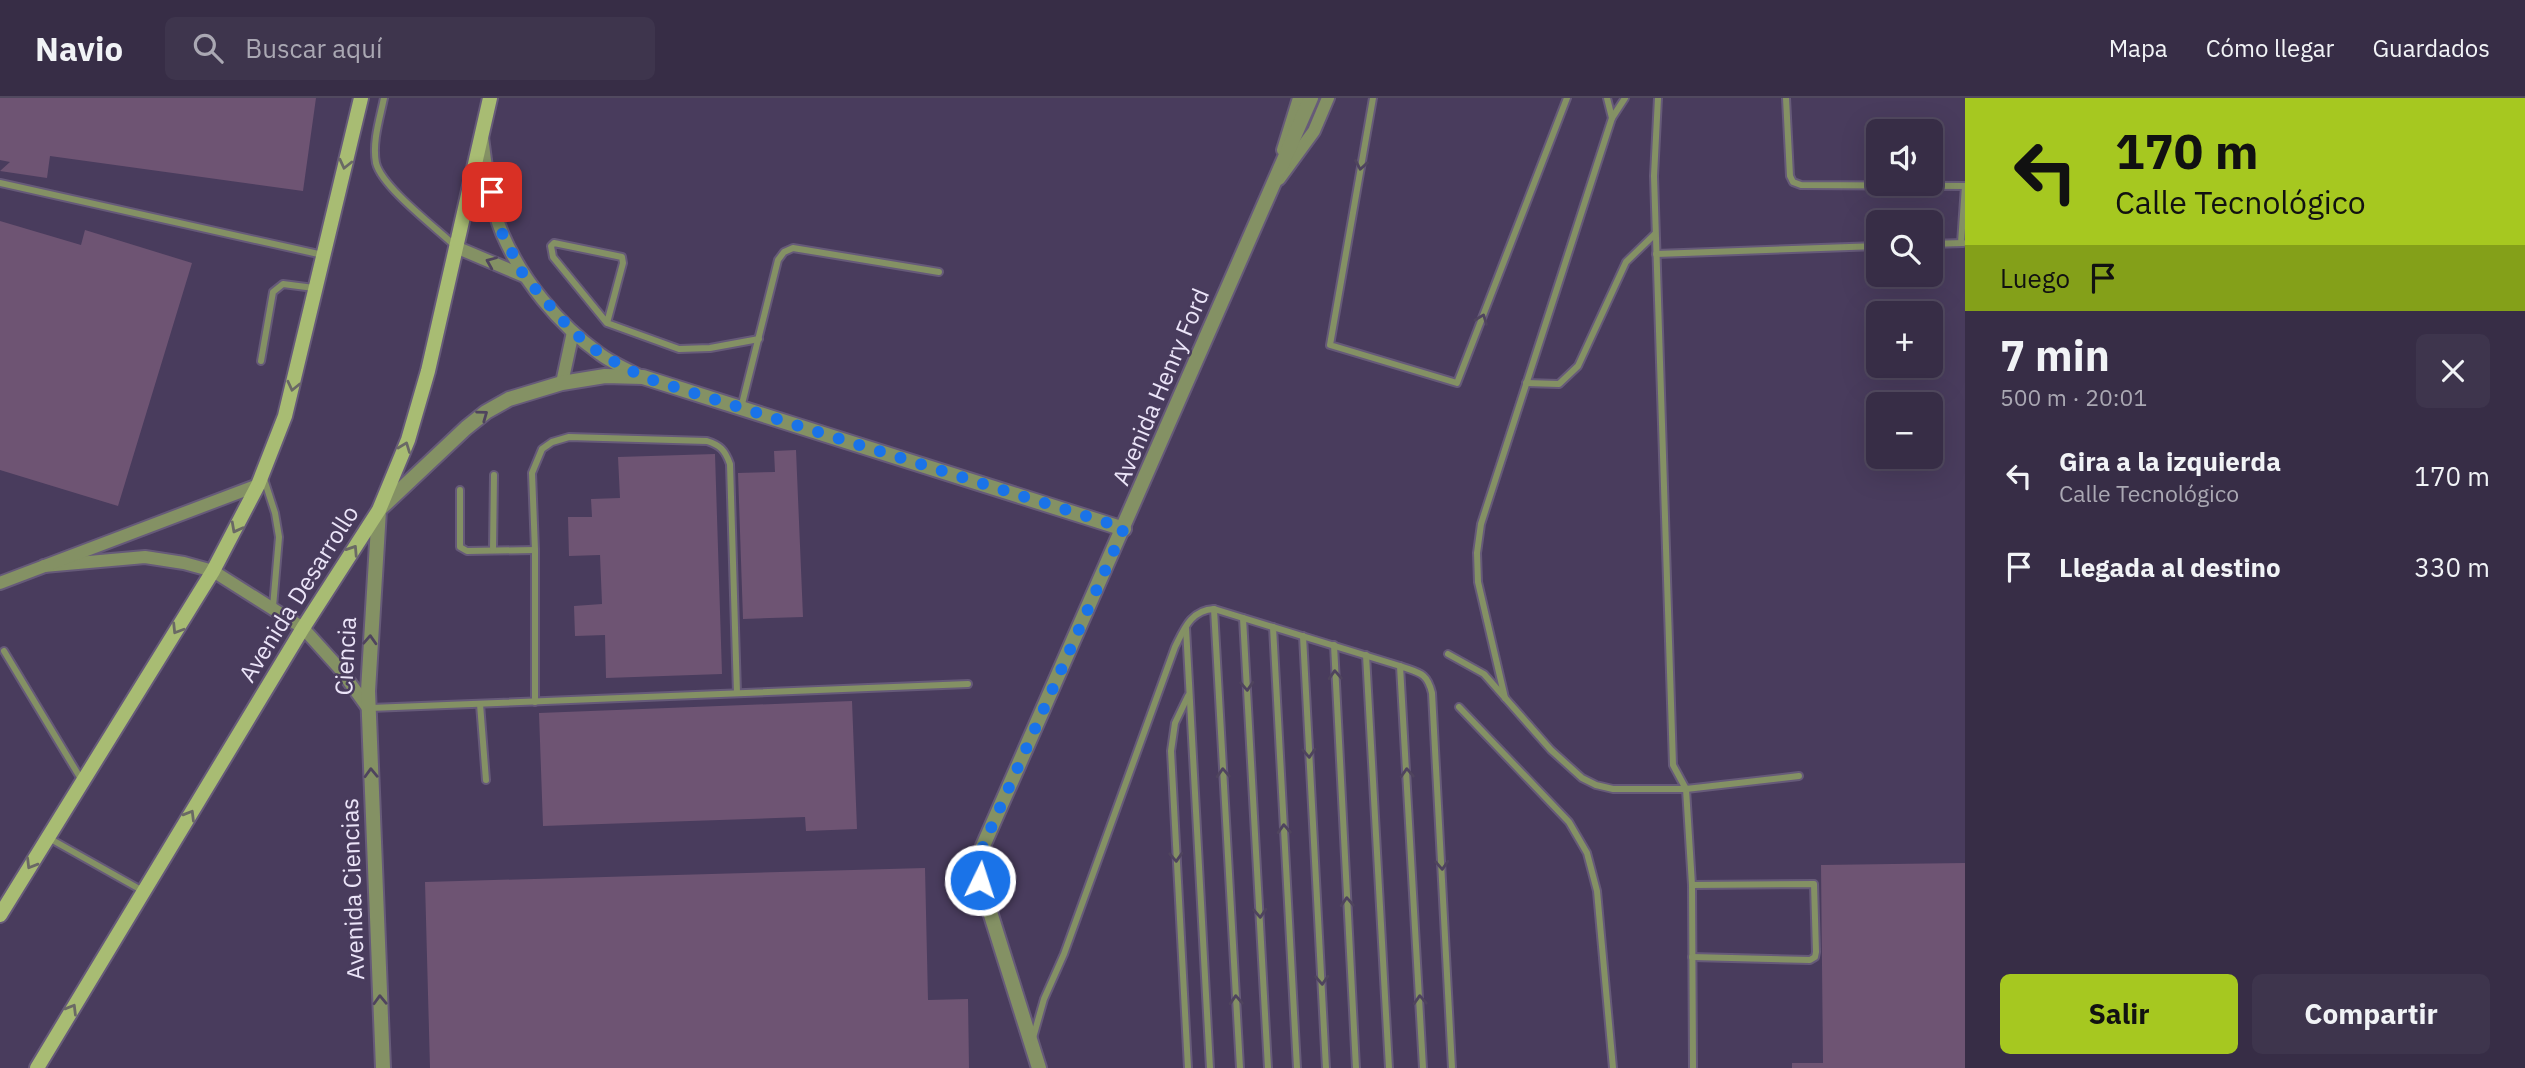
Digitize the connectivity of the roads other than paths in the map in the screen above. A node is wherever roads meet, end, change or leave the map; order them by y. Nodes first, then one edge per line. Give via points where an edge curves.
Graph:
1 (361, 98) edge
2 (384, 98) edge
3 (491, 98) edge
4 (1299, 98) edge
5 (1311, 98) edge
6 (1328, 98) edge
7 (1373, 98) edge
8 (1567, 98) edge
9 (1607, 98) edge
10 (1625, 98) edge
11 (1658, 98) edge
12 (1786, 98) edge
13 (1612, 118) junction
14 (482, 133) junction
15 (0, 183) edge
16 (1965, 186) edge
17 (1269, 194) junction
18 (1656, 234) junction
19 (1963, 243) edge
20 (1943, 244) edge
21 (1866, 246) edge
22 (458, 248) junction
23 (1656, 254) junction
24 (324, 255) junction
25 (939, 272) dead end
26 (524, 276) junction
27 (316, 288) junction
28 (607, 323) junction
29 (573, 332) junction
30 (759, 340) junction
31 (261, 361) dead end
32 (643, 377) junction
33 (562, 383) junction
34 (1526, 383) junction
35 (741, 408) junction
36 (494, 475) dead end
37 (260, 480) junction
38 (460, 490) dead end
39 (379, 510) junction
40 (1124, 528) junction
41 (493, 550) junction
42 (535, 550) junction
43 (44, 566) junction
44 (213, 571) junction
45 (0, 583) edge
46 (273, 607) junction
47 (1214, 609) junction
48 (1243, 618) junction
49 (1185, 626) junction
50 (1273, 627) junction
51 (303, 628) junction
52 (1303, 636) junction
53 (1334, 645) junction
54 (4, 651) dead end
55 (1448, 654) dead end
56 (1366, 655) junction
57 (1401, 666) junction
58 (968, 684) dead end
59 (737, 694) junction
60 (1189, 695) junction
61 (1504, 698) junction
62 (535, 702) junction
63 (480, 704) junction
64 (1460, 707) dead end
65 (368, 708) junction
66 (1800, 776) dead end
67 (486, 780) dead end
68 (82, 781) junction
69 (1686, 789) junction
70 (47, 837) junction
71 (1692, 884) junction
72 (143, 891) junction
73 (0, 915) edge
74 (1692, 957) junction
75 (1031, 1044) junction
76 (37, 1068) edge
77 (383, 1068) edge
78 (1039, 1068) edge
79 (1188, 1068) edge
80 (1210, 1068) edge
81 (1240, 1068) edge
82 (1268, 1068) edge
83 (1297, 1068) edge
84 (1326, 1068) edge
85 (1356, 1068) edge
86 (1389, 1068) edge
87 (1423, 1068) edge
88 (1452, 1068) edge
89 (1613, 1068) edge
90 (1693, 1068) edge

1 -> 24 main road
2 - 22 lane via 375,147 377,164 386,182
3 - 14 main road, Avenida Desarrollo
4 - 17 street, Avenida Henry Ford
5 - 17 street, Avenida Henry Ford
6 - 17 street, Avenida Henry Ford via 1314,131
7 -> 8 lane via 1330,345 1457,383
9 - 13 lane
10 - 13 lane
11 - 18 lane
12 - 16 lane via 1793,182
13 - 34 lane
14 - 22 main road, Avenida Desarrollo
14 - 26 street via 501,231
15 - 24 lane
16 - 19 lane
17 - 40 street, Avenida Henry Ford
18 - 23 lane
18 - 34 lane via 1626,262 1578,366 1559,384
19 - 20 lane
21 - 23 lane
26 -> 22 street
39 -> 22 main road, Avenida Desarrollo via 408,440
23 - 69 lane via 1673,765
24 - 27 main road
25 - 30 lane via 793,248 778,260
26 - 29 street
27 - 31 lane via 283,284 273,292
27 -> 37 main road via 285,416
28 - 28 lane via 622,257 554,243 552,257
28 - 30 lane via 679,349
29 - 32 street via 602,355
29 - 33 street
30 - 35 lane
32 - 33 street via 605,376
32 - 35 street
39 -> 33 street via 486,412 509,399
34 - 61 lane via 1481,524 1477,553 1478,582
35 - 40 street
36 - 41 lane
37 - 43 street
37 -> 44 main road
37 - 46 lane via 275,513 279,537
38 - 41 lane via 460,547
51 -> 39 main road, Avenida Desarrollo
65 -> 39 street, Ciencia
40 - 75 street, Avenida Henry Ford via 978,863
41 - 42 lane
42 - 59 lane via 532,473 542,449 552,442 569,437 718,444 730,464
42 - 62 lane
43 - 44 street, Ciencia via 145,557
43 - 45 street
44 - 46 street, Ciencia
44 -> 68 main road
46 - 51 street, Ciencia
47 - 48 lane
47 - 49 lane via 1195,614
81 -> 47 lane
48 - 50 lane
48 -> 82 lane
49 - 60 lane
49 - 75 lane
50 - 52 lane
83 -> 50 lane
51 - 65 street, Ciencia
72 -> 51 main road, Avenida Desarrollo
52 - 53 lane
52 -> 84 lane
53 - 56 lane
85 -> 53 lane
54 - 68 lane
55 - 61 lane via 1484,674
56 - 57 lane
56 - 86 lane
87 -> 57 lane
57 -> 88 lane via 1423,674 1433,693
58 - 59 lane
59 - 62 lane
60 -> 79 lane via 1175,723 1171,751
60 - 80 lane
61 - 69 lane via 1582,778 1613,789
62 - 63 lane
63 - 65 lane
63 - 67 lane
64 - 89 lane via 1569,822 1587,853 1597,891
77 -> 65 street, Avenida Ciencias
66 - 69 lane
68 - 70 main road
69 - 71 lane
70 - 72 lane
70 -> 73 main road
71 - 74 lane
71 - 74 lane via 1814,884 1816,952 1810,960
76 -> 72 main road, Avenida Desarrollo
74 - 90 lane
75 - 78 street, Avenida Henry Ford

